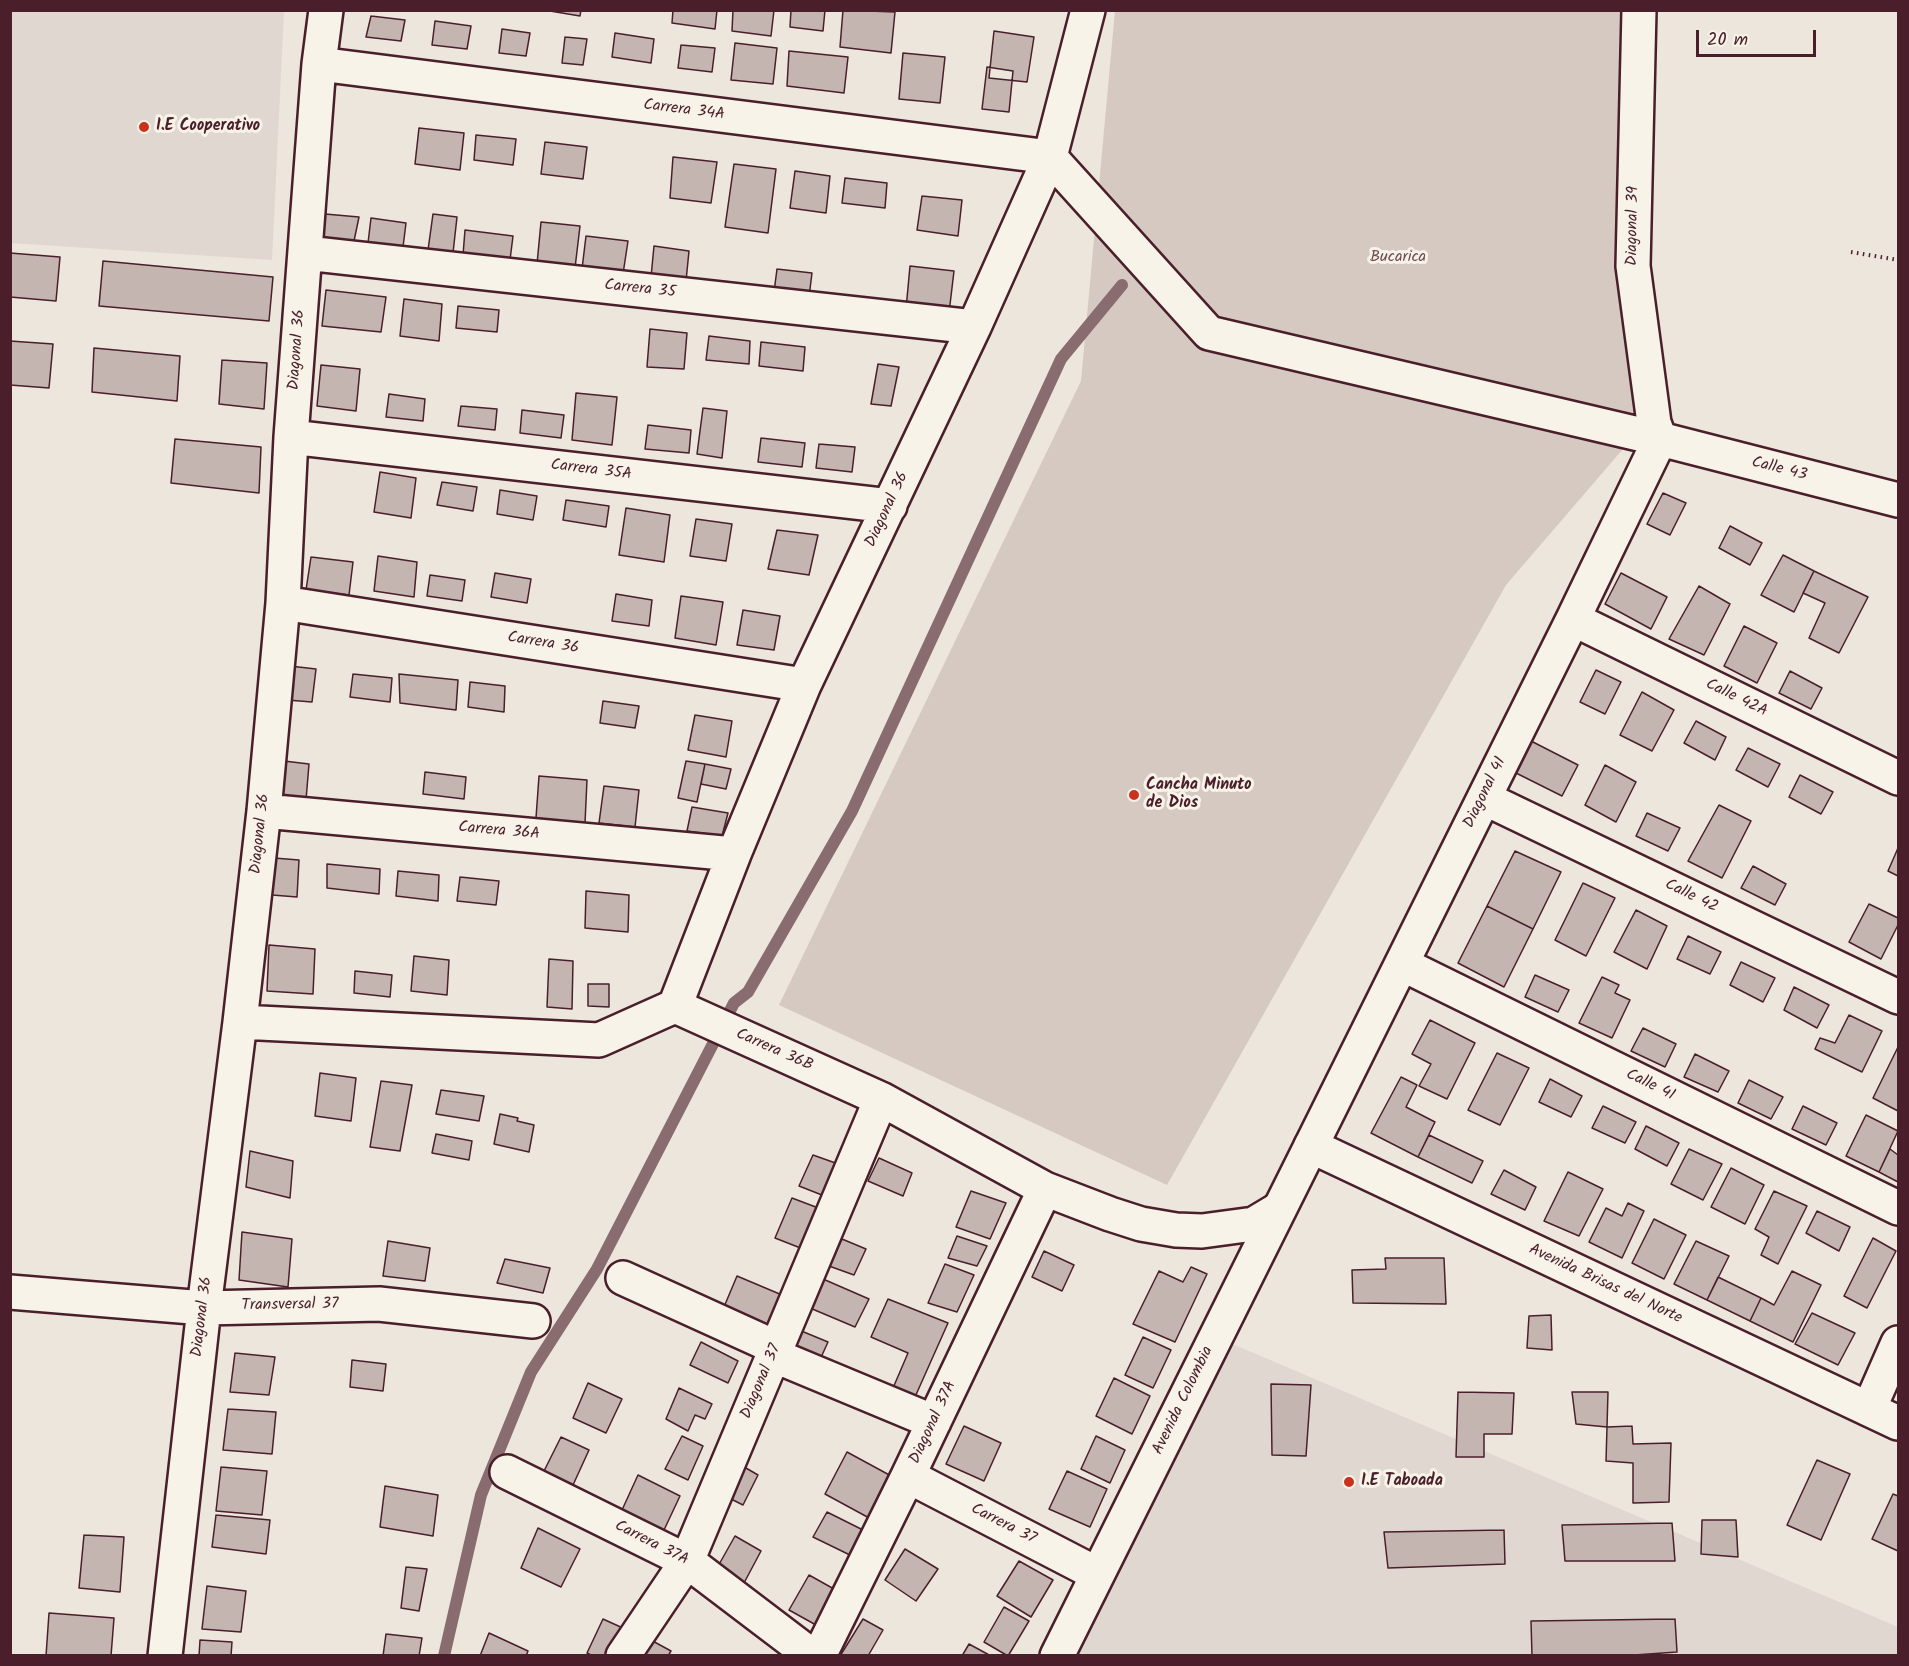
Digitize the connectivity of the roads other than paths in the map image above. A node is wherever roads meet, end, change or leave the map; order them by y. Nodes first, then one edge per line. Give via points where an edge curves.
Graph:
1 (326, 10) edge
2 (1088, 10) edge
3 (1639, 10) edge
4 (319, 64) junction
5 (1050, 157) junction
6 (306, 253) junction
7 (974, 327) junction
8 (291, 437) junction
9 (1660, 439) junction
10 (1899, 500) edge
11 (890, 506) junction
12 (283, 603) junction
13 (1573, 619) junction
14 (804, 685) junction
15 (1899, 778) edge
16 (1484, 798) junction
17 (264, 811) junction
18 (734, 854) junction
19 (1402, 964) junction
20 (1899, 997) edge
21 (690, 1012) junction
22 (240, 1022) junction
23 (881, 1099) junction
24 (1311, 1146) junction
25 (1045, 1189) junction
26 (1899, 1208) edge
27 (1279, 1209) junction
28 (623, 1278) dead end
29 (10, 1292) edge
30 (204, 1308) junction
31 (533, 1321) dead end
32 (1899, 1343) edge
33 (775, 1352) junction
34 (1869, 1409) junction
35 (934, 1422) junction
36 (1899, 1424) edge
37 (507, 1472) dead end
38 (908, 1476) junction
39 (687, 1561) junction
40 (1097, 1574) junction
41 (165, 1656) edge
42 (623, 1656) edge
43 (812, 1656) edge
44 (819, 1656) edge
45 (1057, 1656) edge

1 - 4 street, Diagonal 36
2 - 5 street, Diagonal 36
3 - 9 street, Diagonal 39 via 1633,266 1654,423
4 - 5 street, Carrera 34A
4 - 6 street, Diagonal 36
5 - 7 street, Diagonal 36
5 - 9 street, Calle 43 via 1209,333
6 - 7 street, Carrera 35
6 - 8 street, Diagonal 36
7 - 11 street, Diagonal 36
8 - 11 street, Carrera 35A
8 - 12 street, Diagonal 36
9 - 10 street, Calle 43
9 - 13 street, Diagonal 41
11 - 14 street, Diagonal 36
12 - 14 street, Carrera 36
12 - 17 street, Diagonal 36
13 - 15 street, Calle 42A
13 - 16 street, Diagonal 41
14 - 18 street, Diagonal 36
16 - 19 street, Diagonal 41
16 - 20 street, Calle 42
17 - 18 street, Carrera 36A
17 - 22 street, Diagonal 36
18 - 21 street, Diagonal 36
19 - 24 street, Diagonal 41
19 - 26 street, Calle 41
21 - 22 street via 599,1040
21 - 23 street, Carrera 36B
22 - 30 street, Diagonal 36
23 - 25 street, Carrera 36B
23 - 33 street, Diagonal 37
24 - 27 street, Avenida Colombia
24 - 34 street, Avenida Brisas del Norte
25 - 27 street, Carrera 36B via 1141,1224 1176,1230 1254,1224
25 - 35 street, Diagonal 37A
27 - 40 street, Avenida Colombia
28 - 33 street
29 - 30 street, Transversal 37
30 - 31 street, Transversal 37 via 380,1304
30 - 41 street, Diagonal 36
32 - 34 street
33 - 35 street
33 - 39 street, Diagonal 37
34 - 36 street, Avenida Brisas del Norte
35 - 38 street, Diagonal 37A
37 - 39 street, Carrera 37A
38 - 40 street, Carrera 37
38 - 44 street, Diagonal 37A
39 - 42 street, Diagonal 37
39 - 43 street, Carrera 37A
40 - 45 street, Avenida Colombia

